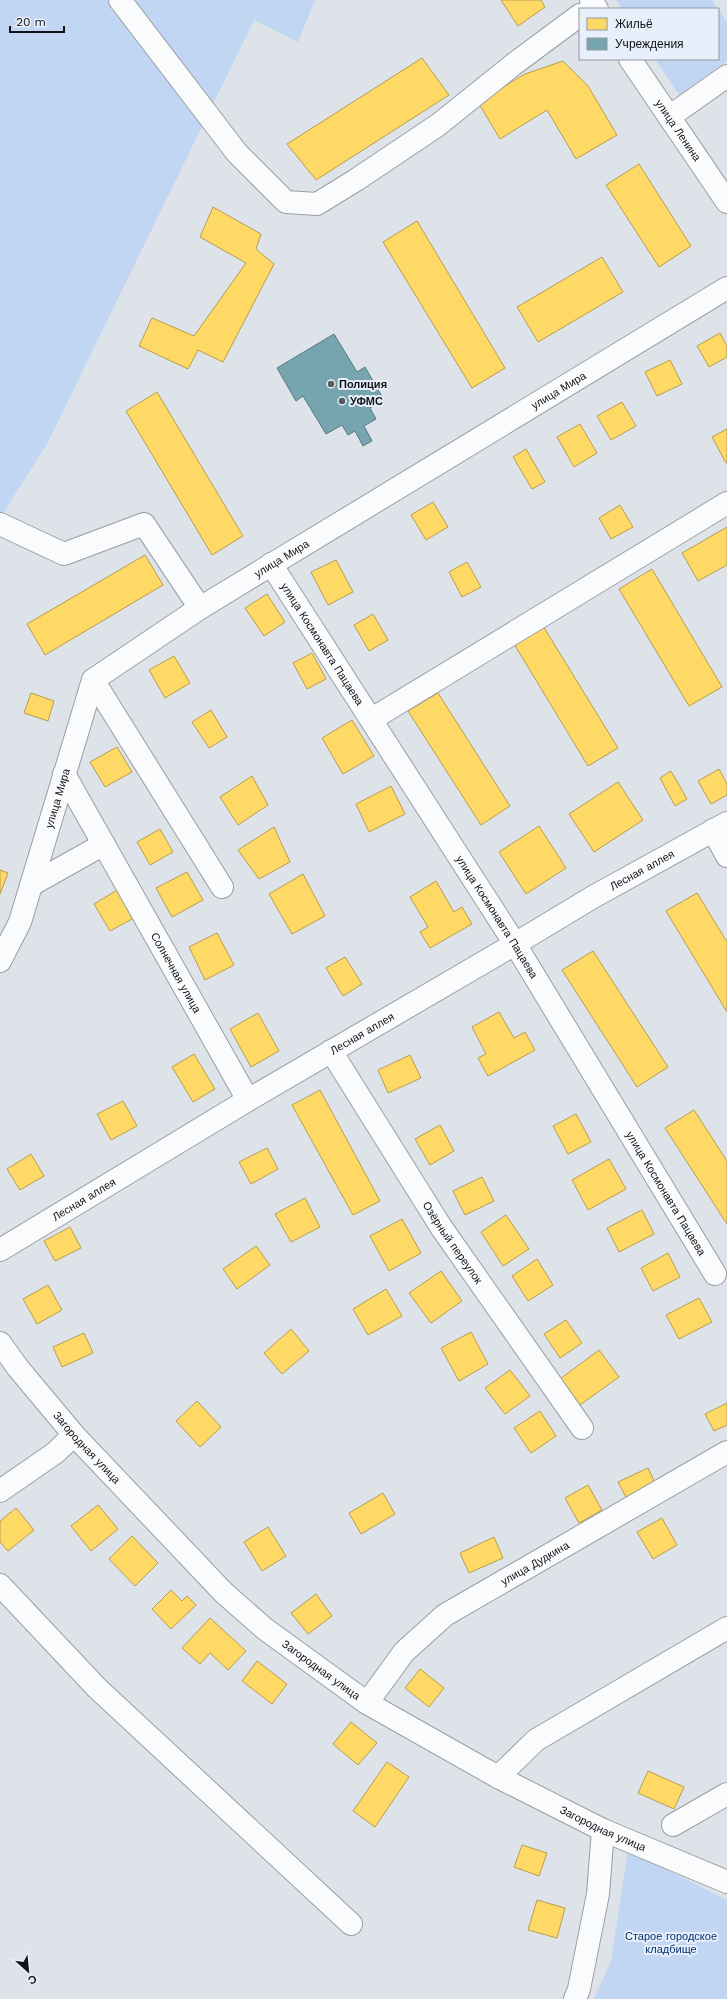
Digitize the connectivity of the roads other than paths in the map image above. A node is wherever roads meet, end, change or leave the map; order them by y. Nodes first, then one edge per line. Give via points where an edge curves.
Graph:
1 (120, 0) edge
2 (579, 15) edge
3 (631, 60) edge
4 (727, 76) edge
5 (669, 117) junction
6 (727, 202) edge
7 (727, 288) edge
8 (727, 503) edge
9 (0, 524) edge
10 (271, 564) junction
11 (200, 608) junction
12 (93, 680) junction
13 (372, 719) junction
14 (64, 774) junction
15 (720, 826) edge
16 (104, 844) junction
17 (727, 856) edge
18 (31, 885) junction
19 (222, 887) dead end
20 (515, 944) junction
21 (0, 961) edge
22 (331, 1051) junction
23 (248, 1100) junction
24 (0, 1250) edge
25 (715, 1274) dead end
26 (0, 1343) edge
27 (582, 1428) dead end
28 (74, 1435) junction
29 (727, 1452) edge
30 (0, 1491) edge
31 (0, 1586) edge
32 (727, 1628) edge
33 (367, 1703) junction
34 (498, 1777) junction
35 (727, 1794) edge
36 (673, 1825) dead end
37 (603, 1830) junction
38 (727, 1882) edge
39 (351, 1924) dead end
40 (575, 1999) edge

1 - 2 street via 237,154 286,202 317,204 438,125
3 - 5 street, улица Ленина
4 - 5 street
5 - 6 street, улица Ленина
7 - 10 street, улица Мира
8 - 13 street
9 - 11 street via 64,554 144,524
10 - 11 street, улица Мира
10 - 13 street, улица Космонавта Пацаева
11 - 12 street, улица Мира
12 - 14 street, улица Мира
12 - 19 street
13 - 20 street, улица Космонавта Пацаева
14 - 16 street, Солнечная улица
14 - 18 street, улица Мира
15 - 17 street
15 - 20 street, Лесная аллея
16 - 18 street
16 - 23 street, Солнечная улица
18 - 21 street, улица Мира via 20,922
20 - 22 street, Лесная аллея
20 - 25 street, улица Космонавта Пацаева
22 - 23 street, Лесная аллея
22 - 27 street, Озёрный переулок via 440,1227
23 - 24 street, Лесная аллея
26 - 28 street, Загородная улица
28 - 30 street via 54,1453
28 - 33 street, Загородная улица via 224,1593 264,1629
29 - 33 street, улица Дудкина via 445,1615 404,1652
31 - 39 street via 97,1688
32 - 34 street via 536,1740
33 - 34 street, Загородная улица
34 - 37 street, Загородная улица
35 - 36 street
37 - 38 street, Загородная улица
37 - 40 street via 598,1894 580,1988

